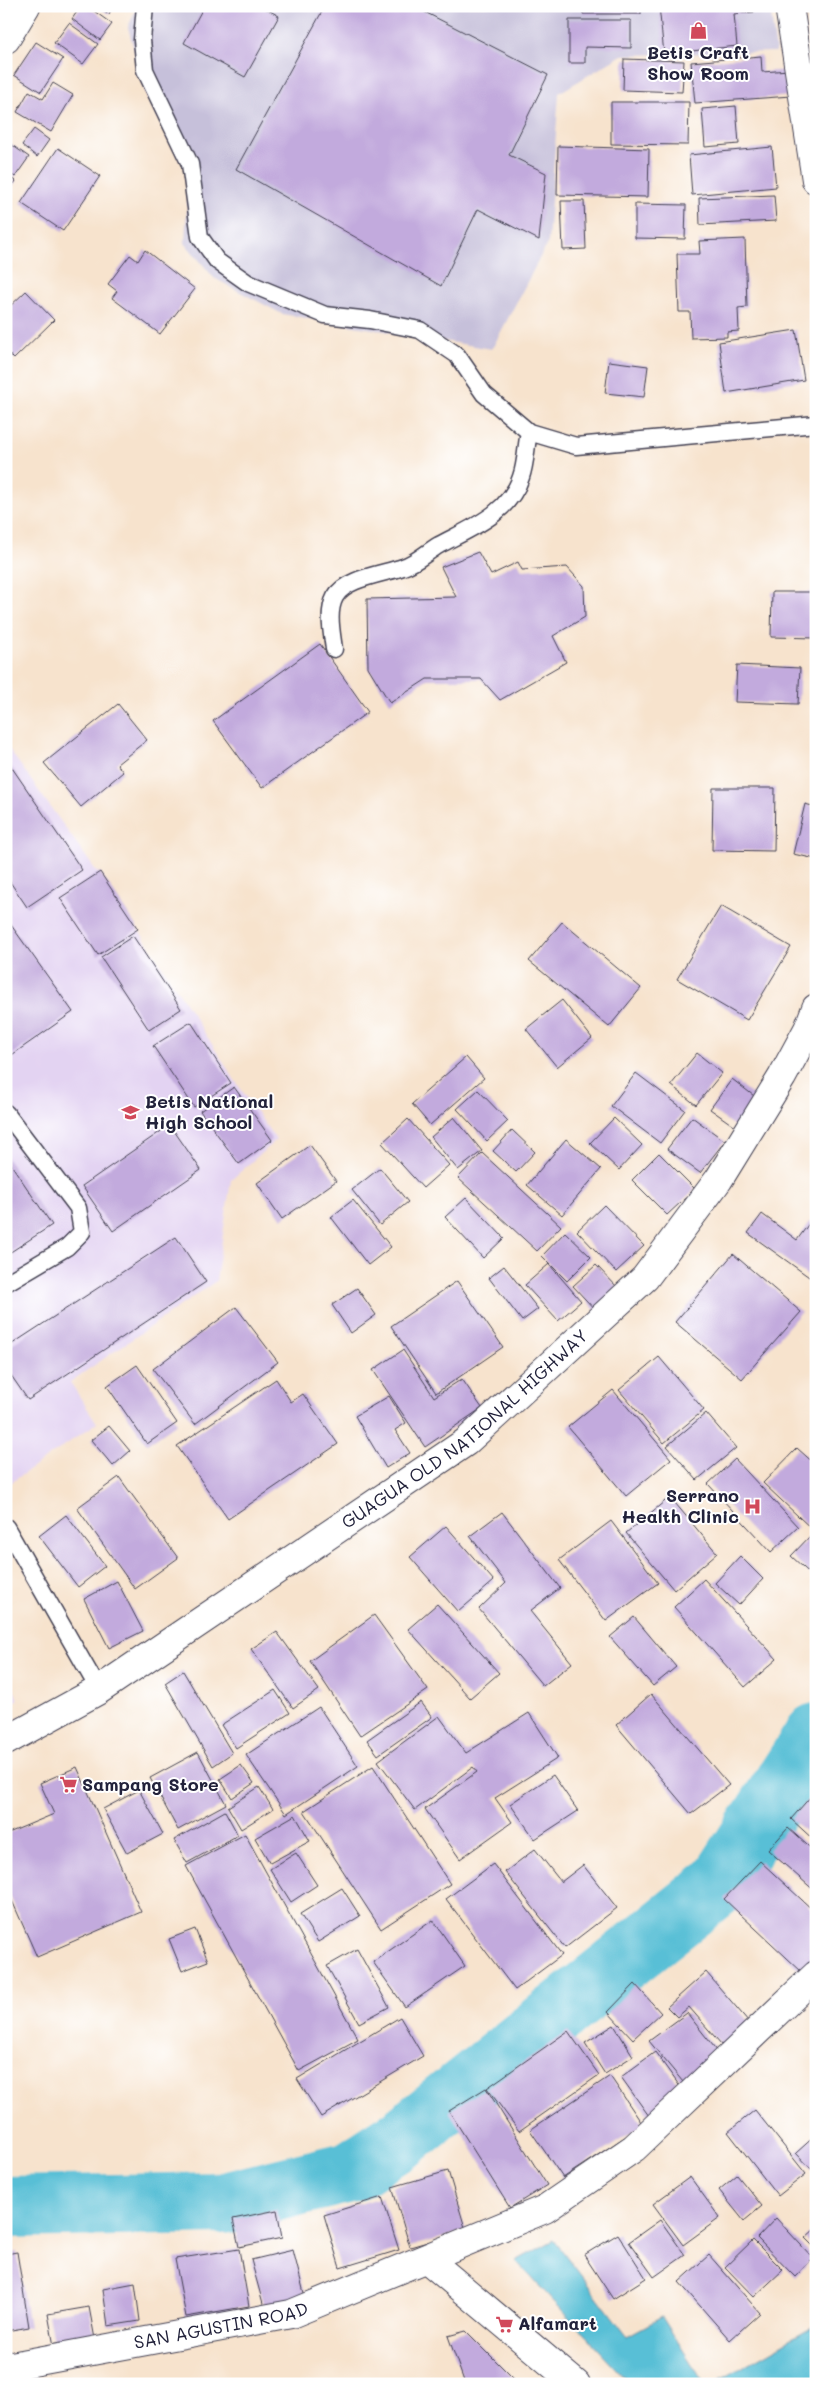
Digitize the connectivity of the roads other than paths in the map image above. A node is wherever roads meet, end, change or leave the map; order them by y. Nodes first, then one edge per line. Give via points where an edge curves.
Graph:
1 (26, 6) edge
2 (145, 6) edge
3 (789, 6) edge
4 (6, 39) edge
5 (816, 180) edge
6 (816, 424) edge
7 (529, 432) junction
8 (334, 649) dead end
9 (816, 1008) edge
10 (6, 1113) edge
11 (6, 1283) edge
12 (6, 1527) edge
13 (99, 1690) junction
14 (6, 1741) edge
15 (816, 1975) edge
16 (427, 2259) junction
17 (6, 2367) edge
18 (576, 2384) edge

1 - 4 main road
2 - 7 lane via 142,40 145,70 190,164 200,237 217,261 248,283 325,315 420,330 457,355 484,394
3 - 5 main road
6 - 7 lane via 576,446
7 - 8 lane via 521,477 509,502 479,526 405,567 363,578 341,590 335,598 330,620
9 - 13 main road, GUAGUA OLD NATIONAL HIGHWAY via 782,1077 724,1171 645,1278 466,1442
10 - 11 lane via 78,1208 82,1232 67,1247
12 - 13 lane
13 - 14 main road, GUAGUA OLD NATIONAL HIGHWAY
15 - 16 main road, SAN AGUSTIN ROAD via 634,2148 545,2209
16 - 17 main road, SAN AGUSTIN ROAD via 291,2314
16 - 18 main road

